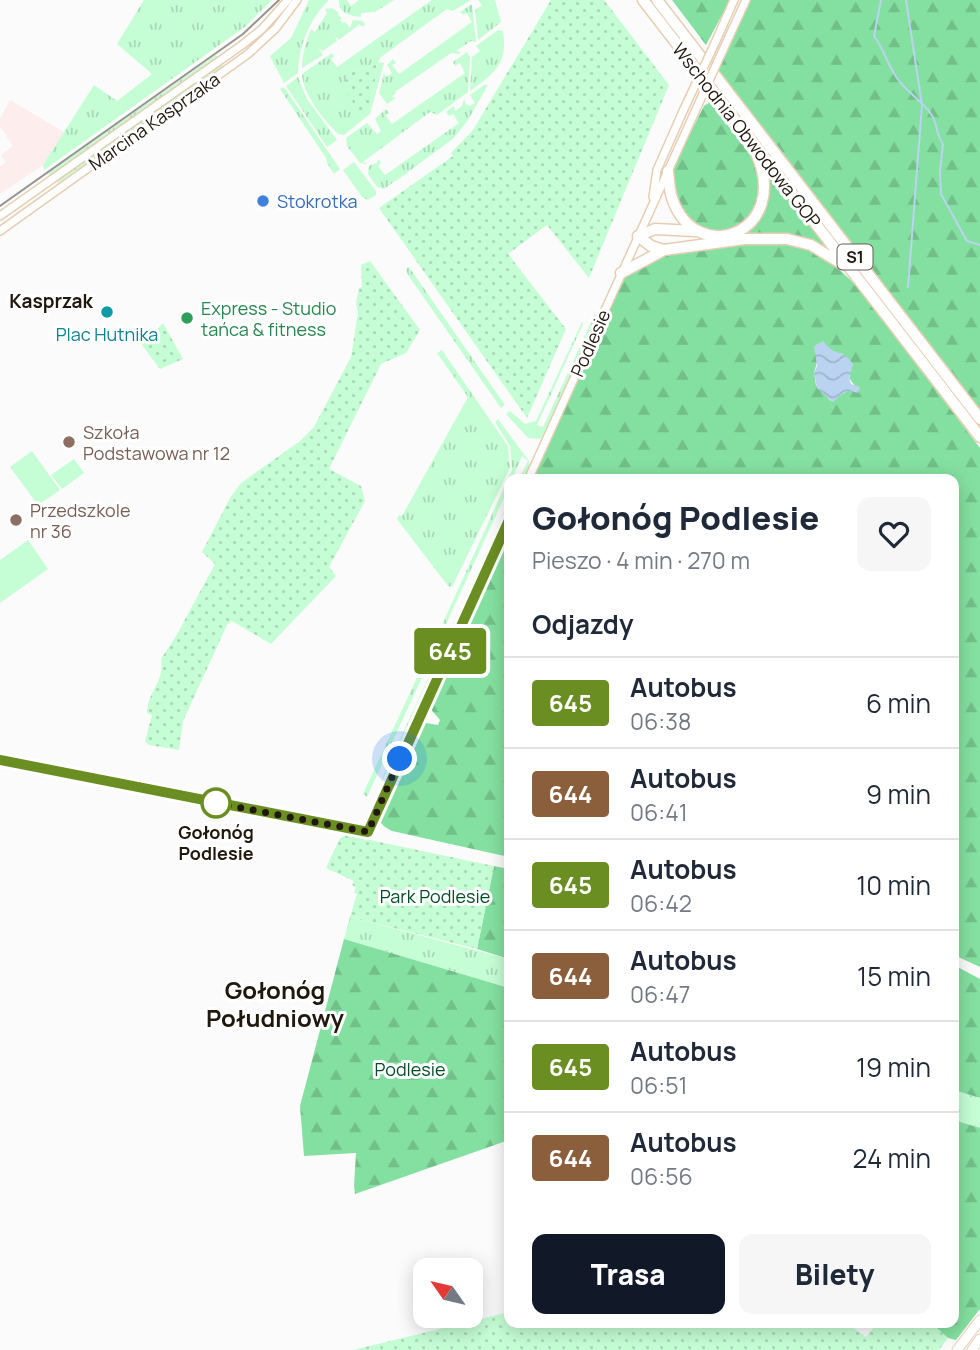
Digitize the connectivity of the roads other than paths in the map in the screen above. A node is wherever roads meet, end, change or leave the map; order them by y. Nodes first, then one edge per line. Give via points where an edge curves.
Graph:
1 (288, 0) edge
2 (298, 0) edge
3 (643, 0) edge
4 (659, 0) edge
5 (734, 0) edge
6 (746, 0) edge
7 (749, 138) junction
8 (668, 171) junction
9 (48, 181) junction
10 (57, 190) junction
11 (652, 206) junction
12 (0, 216) edge
13 (0, 231) edge
14 (695, 231) junction
15 (638, 236) junction
16 (663, 250) junction
17 (850, 269) junction
18 (621, 273) junction
19 (980, 419) edge
20 (980, 437) edge
21 (530, 474) edge
22 (504, 531) edge
23 (0, 761) edge
24 (980, 1320) edge
25 (980, 1339) edge
26 (957, 1350) edge
27 (972, 1350) edge

1 - 9 street, Marcina Kasprzaka via 249,40
2 - 10 street, Marcina Kasprzaka via 248,54
3 - 7 highway, Wschodnia Obwodowa GOP / S1
4 - 19 highway, Wschodnia Obwodowa GOP / S1
5 - 11 street, Podlesie, bridge via 657,170
6 - 8 street, Podlesie, bridge
7 - 14 highway via 765,177 760,210 730,234
7 - 17 highway, Wschodnia Obwodowa GOP / S1
8 - 11 street, Podlesie
8 - 14 highway via 675,207
9 - 10 street
9 - 12 street, Marcina Kasprzaka
10 - 13 street, Marcina Kasprzaka
11 - 15 street, Podlesie
14 - 15 highway via 655,229
15 - 16 highway
15 - 18 street, Podlesie
16 - 17 highway via 744,239 787,239 817,248
16 - 18 highway
17 - 20 highway, Wschodnia Obwodowa GOP / S1
18 - 21 street, Podlesie
22 - 23 street via 368,832
24 - 26 main road
25 - 27 main road

